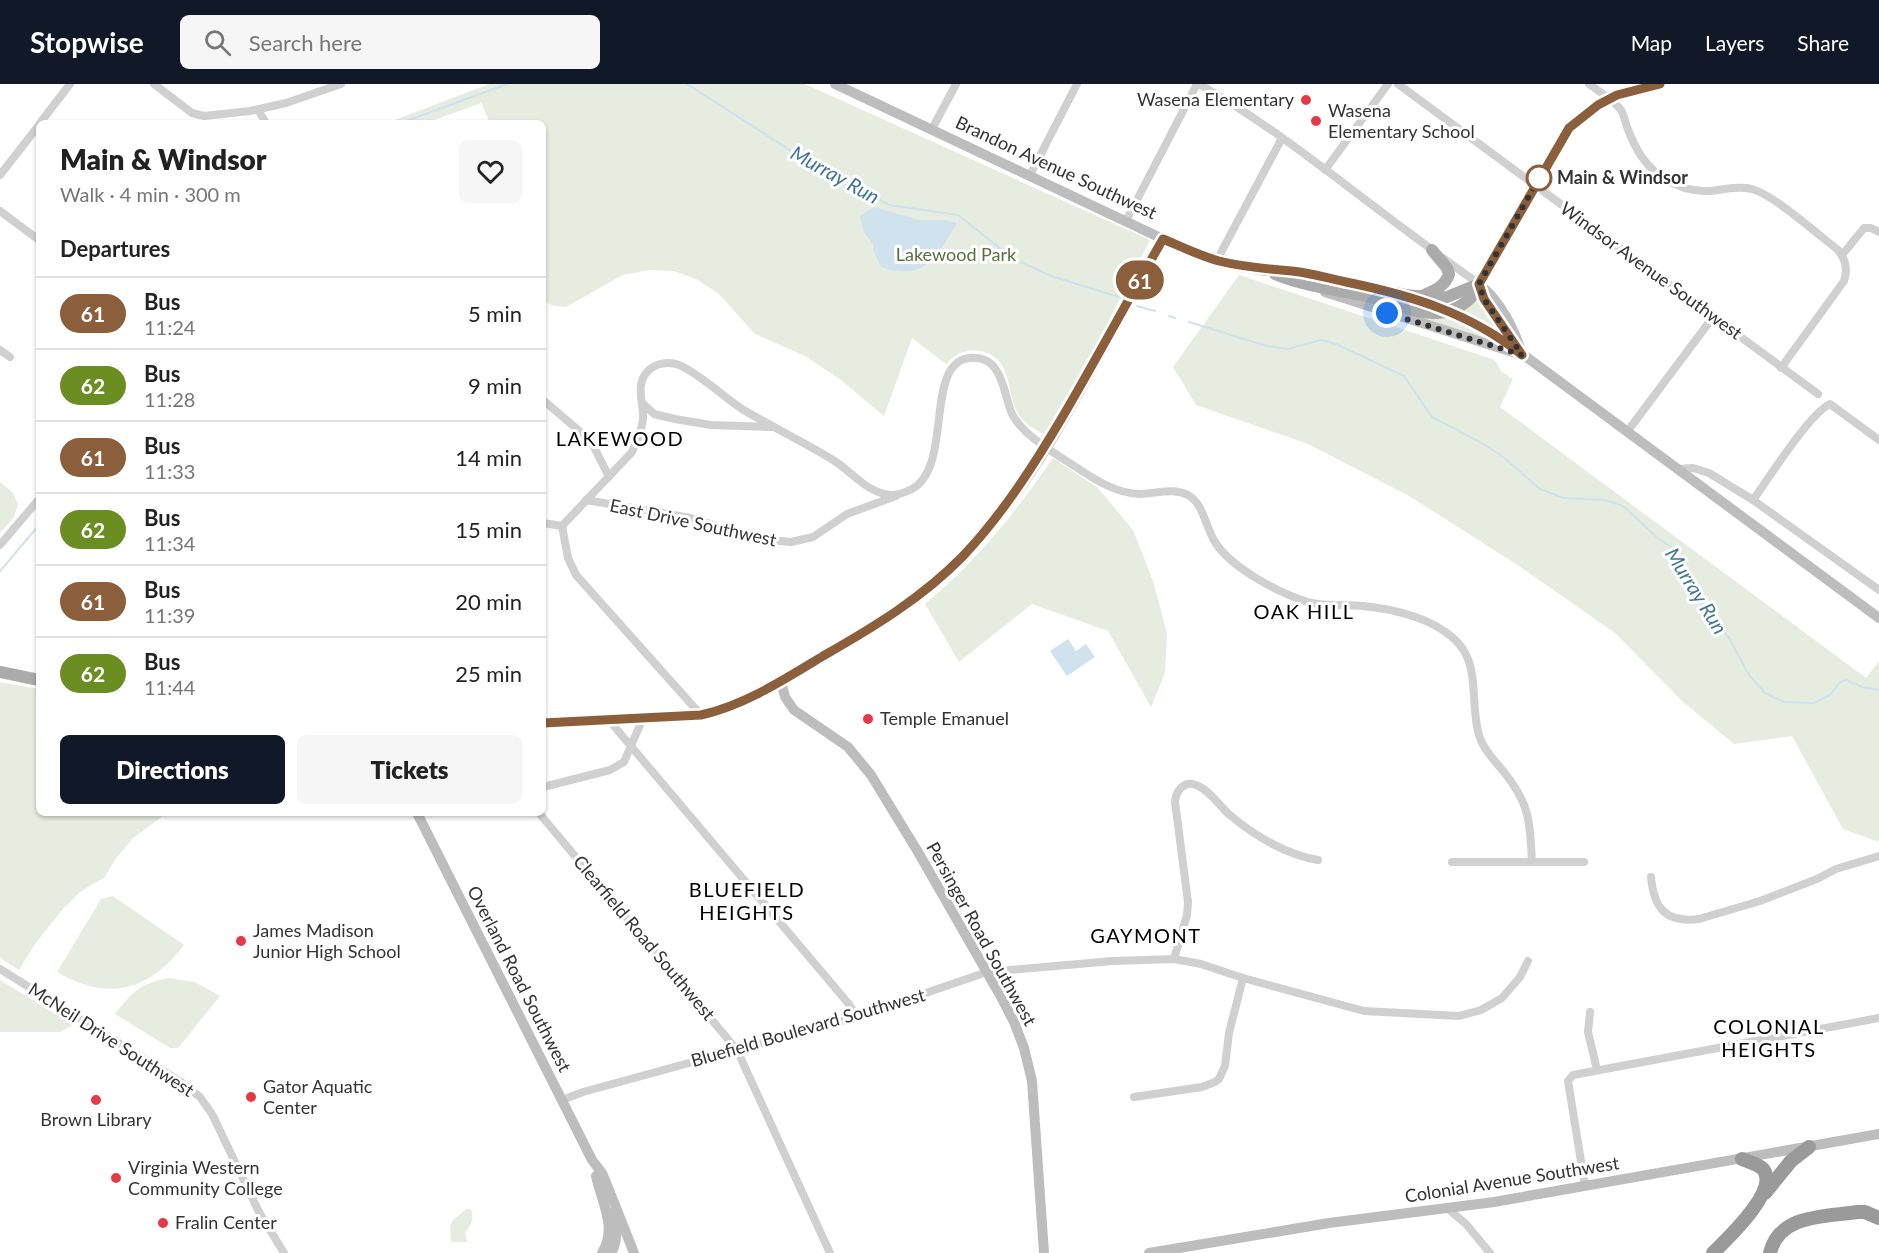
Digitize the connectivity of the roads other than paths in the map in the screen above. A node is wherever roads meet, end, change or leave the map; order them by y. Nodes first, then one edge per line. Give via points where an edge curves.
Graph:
1 (70, 84) edge
2 (154, 84) edge
3 (341, 84) edge
4 (835, 84) edge
5 (956, 84) edge
6 (1077, 84) edge
7 (1198, 84) edge
8 (1388, 84) edge
9 (1398, 84) edge
10 (1589, 84) edge
11 (1660, 84) edge
12 (1608, 99) junction
13 (258, 110) junction
14 (43, 120) edge
15 (202, 120) edge
16 (264, 120) edge
17 (36, 129) edge
18 (932, 129) junction
19 (1282, 138) junction
20 (1325, 170) junction
21 (0, 175) edge
22 (1030, 175) junction
23 (1535, 186) junction
24 (0, 211) edge
25 (1126, 221) junction
26 (1879, 232) edge
27 (36, 238) edge
28 (1163, 239) junction
29 (1432, 250) junction
30 (1842, 255) junction
31 (1217, 260) junction
32 (1266, 270) junction
33 (1291, 281) junction
34 (1479, 284) junction
35 (1406, 295) junction
36 (1420, 297) junction
37 (1448, 311) junction
38 (1713, 317) junction
39 (0, 350) edge
40 (1522, 355) junction
41 (10, 357) dead end
42 (1781, 368) junction
43 (1818, 394) dead end
44 (546, 403) edge
45 (642, 403) junction
46 (774, 427) junction
47 (1627, 432) junction
48 (1879, 440) edge
49 (1045, 446) junction
50 (1679, 470) junction
51 (609, 477) junction
52 (897, 495) junction
53 (586, 500) junction
54 (1753, 500) junction
55 (36, 503) edge
56 (546, 523) edge
57 (562, 526) junction
58 (0, 545) edge
59 (1879, 590) edge
60 (1879, 618) edge
61 (0, 672) edge
62 (36, 679) edge
63 (781, 681) junction
64 (701, 715) junction
65 (643, 718) junction
66 (608, 719) junction
67 (546, 723) edge
68 (632, 746) junction
69 (546, 786) edge
70 (419, 816) edge
71 (541, 816) edge
72 (1879, 856) edge
73 (1318, 860) dead end
74 (1452, 862) dead end
75 (1532, 862) junction
76 (1584, 862) dead end
77 (1652, 877) dead end
78 (1174, 959) junction
79 (1528, 961) dead end
80 (0, 969) edge
81 (987, 972) junction
82 (1244, 978) junction
83 (1590, 1011) dead end
84 (857, 1017) junction
85 (1879, 1018) edge
86 (737, 1050) junction
87 (1597, 1070) junction
88 (1134, 1097) dead end
89 (562, 1100) junction
90 (1879, 1134) edge
91 (1809, 1147) junction
92 (1742, 1159) junction
93 (592, 1161) junction
94 (596, 1176) junction
95 (1585, 1186) junction
96 (1757, 1203) junction
97 (1448, 1208) junction
98 (1879, 1218) edge
99 (281, 1251) edge
100 (602, 1253) edge
101 (611, 1253) edge
102 (634, 1253) edge
103 (830, 1253) edge
104 (1044, 1253) edge
105 (1149, 1253) edge
106 (1490, 1253) edge
107 (1713, 1253) edge
108 (1770, 1253) edge

1 - 14 street
2 - 15 street
3 - 13 street
4 - 18 main road, Brandon Avenue Southwest
5 - 18 street
6 - 22 street
7 - 19 street
7 - 25 street
8 - 20 street
9 - 23 street, Windsor Avenue Southwest
10 - 12 street
11 - 12 main road
12 - 23 main road via 1569,128
12 - 30 street via 1622,111 1640,156 1664,178 1694,190 1755,190
13 - 15 street
13 - 16 street
17 - 21 street
18 - 22 main road, Brandon Avenue Southwest
19 - 20 street
19 - 31 street
20 - 29 street
22 - 25 main road, Brandon Avenue Southwest
23 - 34 main road
23 - 38 street, Windsor Avenue Southwest
24 - 27 street
25 - 28 main road, Brandon Avenue Southwest
26 - 30 street via 1863,228
28 - 31 main road, Brandon Avenue Southwest
28 - 49 main road
29 - 34 street
29 - 36 main road via 1447,268 1447,282
30 - 42 street via 1846,267 1844,281
31 - 32 main road, Brandon Avenue Southwest
32 - 33 main road, Brandon Avenue Southwest
32 - 35 main road, Brandon Avenue Southwest
33 - 37 main road, Brandon Avenue Southwest via 1416,311
33 - 40 main road, Brandon Avenue Southwest
34 - 36 main road via 1447,297
34 - 37 main road via 1472,298
34 - 40 main road via 1484,299
35 - 36 main road
35 - 37 main road, Brandon Avenue Southwest
37 - 40 main road, Brandon Avenue Southwest via 1489,330
38 - 42 street, Windsor Avenue Southwest
38 - 47 street
39 - 41 street
40 - 47 main road, Brandon Avenue Southwest
42 - 43 street, Windsor Avenue Southwest
44 - 51 street via 591,441
45 - 46 street via 654,414 675,419 711,425
45 - 46 street via 641,384 646,372 660,364 675,364
45 - 51 street via 643,419 637,442
46 - 52 street via 834,460 866,487
47 - 50 main road, Brandon Avenue Southwest
48 - 54 street via 1830,404 1820,410
49 - 52 street, East Drive Southwest via 1016,420 993,366 982,359 962,360 953,368 942,391 937,444 929,470 918,485
49 - 63 main road via 987,528 942,576 879,624
49 - 75 street, East Drive Southwest via 1118,490 1189,495 1222,552 1243,570 1293,596 1311,603 1403,613 1455,639 1469,662 1481,741 1525,805
50 - 54 street via 1693,468 1709,473
50 - 60 main road, Brandon Avenue Southwest
51 - 53 street
52 - 53 street, East Drive Southwest via 847,514 813,537 791,542 759,539 691,518
53 - 57 street
54 - 59 street
55 - 58 street
56 - 57 street
57 - 64 street via 568,558 576,575
61 - 62 main road
63 - 64 main road via 736,704
63 - 81 main road, Persinger Road Southwest via 794,710 848,747 871,775
64 - 65 main road
65 - 66 main road
65 - 68 street
66 - 67 main road
66 - 68 street
68 - 69 street via 624,762 610,770
68 - 84 street
70 - 89 main road, Overland Road Southwest
71 - 86 street, Clearfield Road Southwest
72 - 77 street via 1836,869 1760,901 1690,920 1674,918 1661,909 1654,896
73 - 78 street via 1264,839 1231,816 1198,785 1187,784 1178,791 1175,802 1188,902
74 - 75 street
75 - 76 street
78 - 81 street, Bluefield Boulevard Southwest
78 - 82 street, Bluefield Boulevard Southwest
79 - 82 street, Bluefield Boulevard Southwest via 1502,998 1459,1016 1364,1011
80 - 99 street, McNeil Drive Southwest via 200,1097
81 - 84 street, Bluefield Boulevard Southwest
81 - 104 main road, Persinger Road Southwest via 1014,1022 1028,1062
82 - 88 street via 1225,1065 1215,1083
83 - 87 street via 1588,1032
84 - 86 street, Bluefield Boulevard Southwest
85 - 87 street
86 - 89 street, Bluefield Boulevard Southwest
86 - 103 street, Clearfield Road Southwest
87 - 95 street via 1573,1075 1568,1081
89 - 93 main road, Overland Road Southwest
90 - 91 main road, Colonial Avenue Southwest
91 - 92 main road, Colonial Avenue Southwest
91 - 96 highway via 1791,1161
92 - 95 main road, Colonial Avenue Southwest
92 - 96 highway via 1762,1168 1767,1177
93 - 94 main road, Overland Road Southwest
93 - 102 main road, Overland Road Southwest via 602,1173
94 - 100 main road via 608,1218 608,1239
94 - 101 main road, Overland Road Southwest via 616,1231
95 - 97 main road, Colonial Avenue Southwest
96 - 107 highway
97 - 105 main road, Colonial Avenue Southwest
97 - 106 street
98 - 108 highway via 1857,1212 1796,1222 1780,1232

